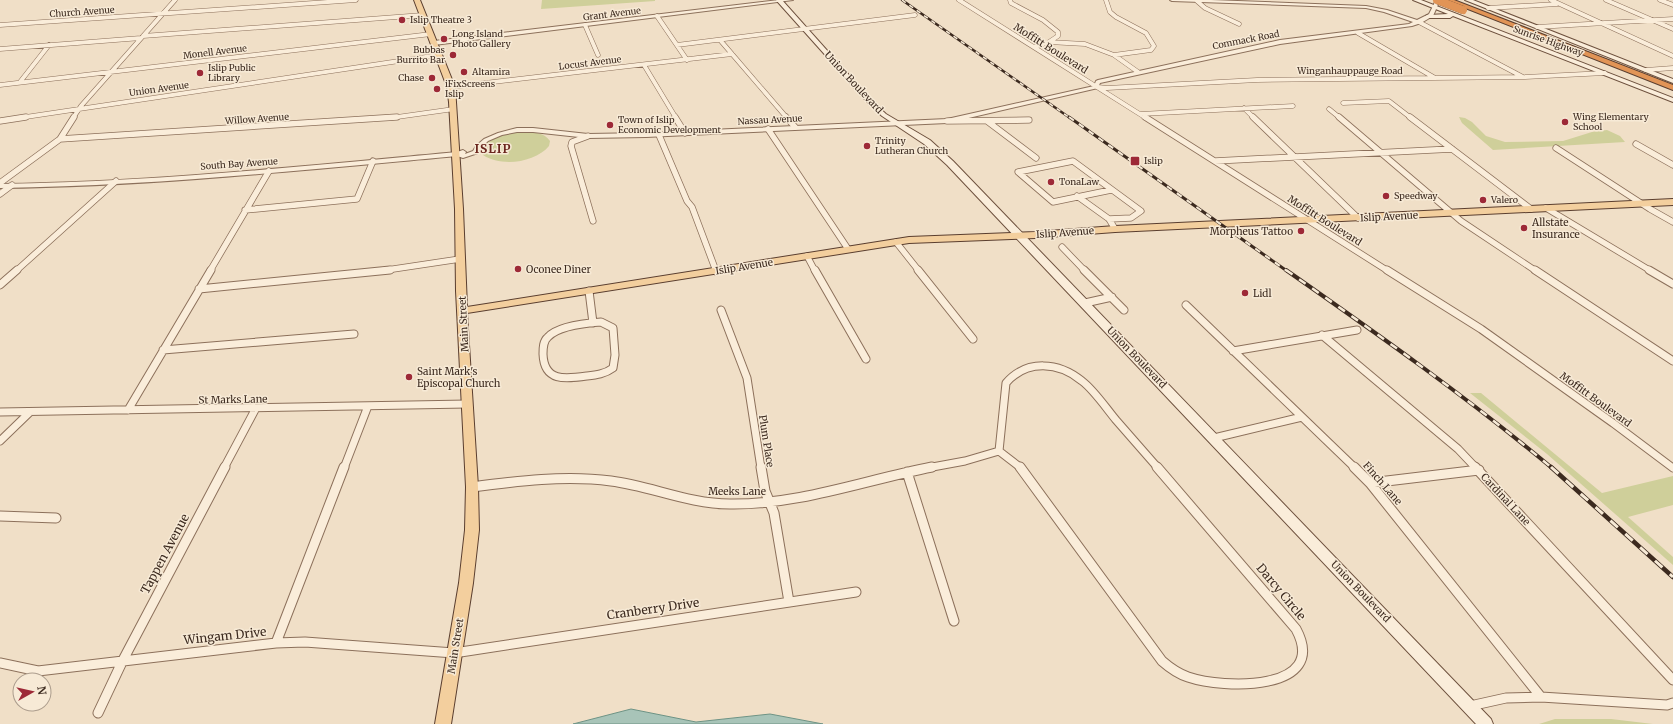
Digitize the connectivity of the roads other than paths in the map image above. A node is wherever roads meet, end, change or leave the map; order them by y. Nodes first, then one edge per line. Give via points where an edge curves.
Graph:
1 (175, 0) edge
2 (356, 0) edge
3 (417, 0) edge
4 (791, 0) edge
5 (959, 0) edge
6 (1010, 0) edge
7 (1106, 0) edge
8 (1172, 0) edge
9 (1416, 0) edge
10 (1438, 0) edge
11 (1448, 0) edge
12 (1468, 0) edge
13 (1551, 0) edge
14 (1606, 0) edge
15 (1660, 0) edge
16 (780, 1) edge
17 (1197, 1) edge
18 (1559, 4) junction
19 (1673, 5) edge
20 (1462, 7) junction
21 (1436, 8) junction
22 (1488, 8) junction
23 (163, 14) junction
24 (423, 14) junction
25 (915, 15) dead end
26 (657, 16) junction
27 (1428, 17) junction
28 (1463, 19) junction
29 (1673, 19) edge
30 (1652, 20) junction
31 (1419, 22) junction
32 (1602, 23) junction
33 (1239, 24) dead end
34 (0, 25) edge
35 (585, 25) junction
36 (1537, 27) junction
37 (806, 28) junction
38 (1673, 29) edge
39 (1358, 33) junction
40 (431, 34) junction
41 (142, 37) junction
42 (720, 40) junction
43 (1050, 42) junction
44 (434, 43) junction
45 (49, 45) junction
46 (676, 45) junction
47 (1034, 47) junction
48 (0, 50) edge
49 (732, 54) junction
50 (438, 55) junction
51 (598, 55) dead end
52 (1114, 55) junction
53 (1673, 56) edge
54 (687, 60) junction
55 (644, 65) junction
56 (1673, 68) edge
57 (1646, 70) junction
58 (111, 72) junction
59 (1138, 72) junction
60 (1605, 73) junction
61 (1525, 77) junction
62 (1436, 79) junction
63 (1673, 81) edge
64 (20, 82) junction
65 (0, 85) edge
66 (1096, 86) junction
67 (451, 87) junction
68 (1673, 88) edge
69 (1673, 93) edge
70 (1052, 96) joint
71 (1673, 100) edge
72 (1343, 103) dead end
73 (1293, 106) dead end
74 (1244, 108) junction
75 (79, 109) junction
76 (454, 109) junction
77 (1329, 109) dead end
78 (1141, 114) junction
79 (972, 116) junction
80 (947, 120) junction
81 (1029, 120) dead end
82 (0, 121) edge
83 (977, 121) junction
84 (987, 121) junction
85 (897, 122) junction
86 (794, 128) junction
87 (768, 129) junction
88 (685, 133) junction
89 (659, 135) junction
90 (588, 136) junction
91 (60, 139) junction
92 (1636, 144) dead end
93 (1556, 148) dead end
94 (1452, 149) junction
95 (1380, 152) junction
96 (457, 154) junction
97 (1294, 156) junction
98 (1036, 158) dead end
99 (373, 161) junction
100 (1214, 161) junction
101 (1673, 165) edge
102 (269, 171) junction
103 (116, 181) junction
104 (0, 184) edge
105 (12, 185) junction
106 (1111, 190) junction
107 (0, 194) edge
108 (1077, 196) junction
109 (1673, 202) edge
110 (1641, 203) junction
111 (1546, 208) junction
112 (1531, 209) junction
113 (245, 210) junction
114 (1452, 213) junction
115 (1358, 218) junction
116 (1109, 219) junction
117 (1122, 219) junction
118 (1310, 220) junction
119 (593, 221) dead end
120 (1673, 222) edge
121 (1128, 228) junction
122 (1115, 229) junction
123 (1020, 236) junction
124 (896, 242) junction
125 (1062, 247) dead end
126 (848, 249) junction
127 (807, 256) junction
128 (460, 259) junction
129 (716, 271) junction
130 (1673, 284) edge
131 (0, 285) edge
132 (199, 289) junction
133 (589, 291) junction
134 (1112, 298) junction
135 (1085, 303) junction
136 (1186, 305) dead end
137 (721, 310) dead end
138 (1124, 310) dead end
139 (463, 311) junction
140 (593, 323) junction
141 (1357, 330) dead end
142 (354, 334) dead end
143 (1322, 335) junction
144 (973, 339) dead end
145 (163, 350) junction
146 (1233, 351) junction
147 (866, 359) dead end
148 (1673, 361) edge
149 (467, 404) junction
150 (368, 406) junction
151 (256, 408) junction
152 (128, 410) junction
153 (0, 412) edge
154 (30, 412) junction
155 (1302, 417) junction
156 (1214, 438) junction
157 (0, 441) edge
158 (999, 451) junction
159 (1673, 468) edge
160 (1479, 470) junction
161 (907, 472) junction
162 (1370, 482) junction
163 (472, 488) junction
164 (770, 502) junction
165 (0, 516) edge
166 (56, 518) dead end
167 (856, 592) dead end
168 (789, 602) junction
169 (954, 621) dead end
170 (276, 643) junction
171 (454, 653) junction
172 (123, 660) junction
173 (0, 663) edge
174 (1673, 680) edge
175 (1541, 697) junction
176 (1673, 703) edge
177 (1470, 706) junction
178 (98, 713) dead end
179 (443, 724) edge
180 (1486, 724) edge

1 - 23 street
2 - 23 street, Church Avenue
3 - 24 main road, Main Street
4 - 16 street, Grant Avenue
5 - 47 street, Moffitt Boulevard
6 - 43 street via 1058,32 1058,36
7 - 52 street via 1110,12 1146,33 1154,46 1144,52
8 - 17 street
9 - 21 main road, Sunrise Highway
10 - 20 highway, Sunrise Highway, bridge
10 - 21 street, Commack Road
11 - 20 highway, Sunrise Highway
12 - 22 main road, Sunrise Highway
13 - 18 street
14 - 30 street
15 - 19 street
16 - 26 street, Grant Avenue
16 - 37 main road, Union Boulevard
17 - 31 street via 1366,7
17 - 33 street via 1205,8
18 - 22 street
18 - 32 street
20 - 68 highway, Sunrise Highway
20 - 69 highway, Sunrise Highway
21 - 27 street, Commack Road
21 - 28 main road, Sunrise Highway
22 - 36 main road, Sunrise Highway
23 - 34 street, Church Avenue
23 - 41 street
24 - 40 main road, Main Street
24 - 41 street
25 - 37 street
26 - 35 street, Grant Avenue
26 - 46 street
27 - 28 main road via 1447,16
27 - 31 street, Commack Road
28 - 60 main road, Sunrise Highway
29 - 30 street
30 - 32 street
30 - 38 street
31 - 39 street, Commack Road
31 - 61 street
32 - 36 street
32 - 53 street
35 - 44 street, Grant Avenue
35 - 51 street
36 - 57 main road, Sunrise Highway
37 - 42 street
37 - 85 main road, Union Boulevard via 872,104
39 - 59 street, Commack Road via 1274,43
39 - 62 street
40 - 44 main road, Main Street
40 - 58 street, Monell Avenue
41 - 45 street
41 - 58 street
42 - 46 street
42 - 49 street
43 - 47 street
43 - 52 street via 1085,44
44 - 50 main road, Main Street
45 - 48 street
45 - 64 street
46 - 54 street
47 - 66 street, Moffitt Boulevard
49 - 54 street, Locust Avenue
49 - 86 street
50 - 67 main road, Main Street
50 - 75 street, Union Avenue
52 - 59 street
54 - 55 street, Locust Avenue
55 - 67 street, Locust Avenue
55 - 88 street
56 - 57 street
57 - 63 main road, Sunrise Highway
58 - 64 street, Monell Avenue
58 - 75 street
59 - 66 street, Commack Road via 1098,82
60 - 61 street, Winganhauppauge Road
60 - 71 main road, Sunrise Highway
61 - 62 street, Winganhauppauge Road
62 - 66 street, Winganhauppauge Road via 1257,80 1107,88
64 - 65 street, Monell Avenue
66 - 70 street, Commack Road
66 - 78 street, Moffitt Boulevard
67 - 76 main road, Main Street
70 - 79 street, Nassau Avenue
72 - 94 street via 1389,102
73 - 74 street
74 - 78 street
74 - 97 street
75 - 82 street, Union Avenue
75 - 91 street
76 - 91 street, Willow Avenue via 384,119
76 - 96 main road, Main Street
77 - 95 street
78 - 100 street, Moffitt Boulevard
79 - 80 street, Nassau Avenue
79 - 83 street
80 - 83 street, Nassau Avenue
80 - 85 street, Nassau Avenue
81 - 84 street, Nassau Avenue
83 - 84 street, Nassau Avenue
84 - 98 street
85 - 86 street, Nassau Avenue
85 - 123 main road, Union Boulevard via 936,148
86 - 87 street, Nassau Avenue
87 - 88 street, Nassau Avenue
87 - 126 street
88 - 89 street, Nassau Avenue
89 - 90 street, Nassau Avenue
89 - 129 street via 687,201 692,207
90 - 96 street, Nassau Avenue via 517,130 492,136 472,154
90 - 119 street via 572,142 571,146
91 - 104 street
92 - 101 street
93 - 110 street
94 - 95 street
94 - 112 street
95 - 97 street
95 - 114 street
96 - 99 street, South Bay Avenue
96 - 128 main road, Main Street
97 - 100 street
97 - 115 street
99 - 102 street, South Bay Avenue
99 - 113 street via 357,200
100 - 118 street, Moffitt Boulevard
102 - 103 street, South Bay Avenue
102 - 113 street
103 - 105 street, South Bay Avenue
103 - 131 street
104 - 105 street, South Bay Avenue
105 - 107 street
106 - 108 street
106 - 108 street via 1074,161 1018,172 1053,202
106 - 117 street via 1141,211 1137,216
108 - 116 street
109 - 110 main road, Islip Avenue
110 - 111 main road, Islip Avenue
110 - 120 street
111 - 112 main road, Islip Avenue
111 - 130 street
112 - 114 main road, Islip Avenue
113 - 132 street
114 - 115 main road, Islip Avenue
114 - 148 street
115 - 118 main road, Islip Avenue
116 - 117 street
116 - 122 street
117 - 121 street
118 - 121 main road, Islip Avenue
118 - 159 street, Moffitt Boulevard via 1481,330 1607,418
121 - 122 main road, Islip Avenue
122 - 123 main road, Islip Avenue
123 - 124 main road, Islip Avenue
123 - 135 main road, Union Boulevard
124 - 126 main road, Islip Avenue
124 - 144 street
125 - 134 street
126 - 127 main road, Islip Avenue
127 - 129 main road, Islip Avenue
127 - 147 street
128 - 132 street via 405,268
128 - 139 main road, Main Street
129 - 133 main road, Islip Avenue
132 - 145 street
133 - 139 main road, Islip Avenue
133 - 140 street
134 - 135 street
134 - 138 street
135 - 156 main road, Union Boulevard
136 - 146 street, Finch Lane
137 - 164 street, Plum Place via 747,378 765,491
139 - 149 main road, Main Street
140 - 140 street via 601,322 613,328 615,363 612,368 596,375 565,379 558,378 546,370 542,356 543,344 548,336
141 - 143 street
142 - 145 street
143 - 146 street
143 - 160 street, Cardinal Lane via 1458,449
145 - 152 street
146 - 155 street, Finch Lane
149 - 150 street, St Marks Lane
149 - 163 main road, Main Street
150 - 151 street, St Marks Lane
150 - 170 street
151 - 152 street, St Marks Lane
151 - 172 street, Tappen Avenue
152 - 154 street, St Marks Lane
153 - 154 street, St Marks Lane
154 - 157 street
155 - 156 street
155 - 162 street, Finch Lane
156 - 177 main road, Union Boulevard
158 - 158 street, Darcy Circle via 1022,469 1162,661 1174,671 1207,681 1244,683 1280,679 1300,667 1304,655 1296,629 1075,374 1043,365 1022,370 1012,376 1006,383
158 - 161 street, Meeks Lane via 965,461
160 - 162 street
160 - 174 street, Cardinal Lane
161 - 164 street, Meeks Lane
161 - 169 street
162 - 175 street, Finch Lane
163 - 164 street, Meeks Lane via 519,481 584,479 617,482 709,504
163 - 171 main road, Main Street via 472,530
164 - 168 street, Plum Place
165 - 166 street
167 - 168 street, Cranberry Drive
168 - 171 street, Cranberry Drive
170 - 171 street, Wingam Drive via 305,642
170 - 172 street, Wingam Drive
171 - 179 main road, Main Street
172 - 173 street, Wingam Drive via 38,671
172 - 178 street, Tappen Avenue
175 - 176 street via 1667,705
175 - 177 street via 1506,698
177 - 180 main road, Union Boulevard

